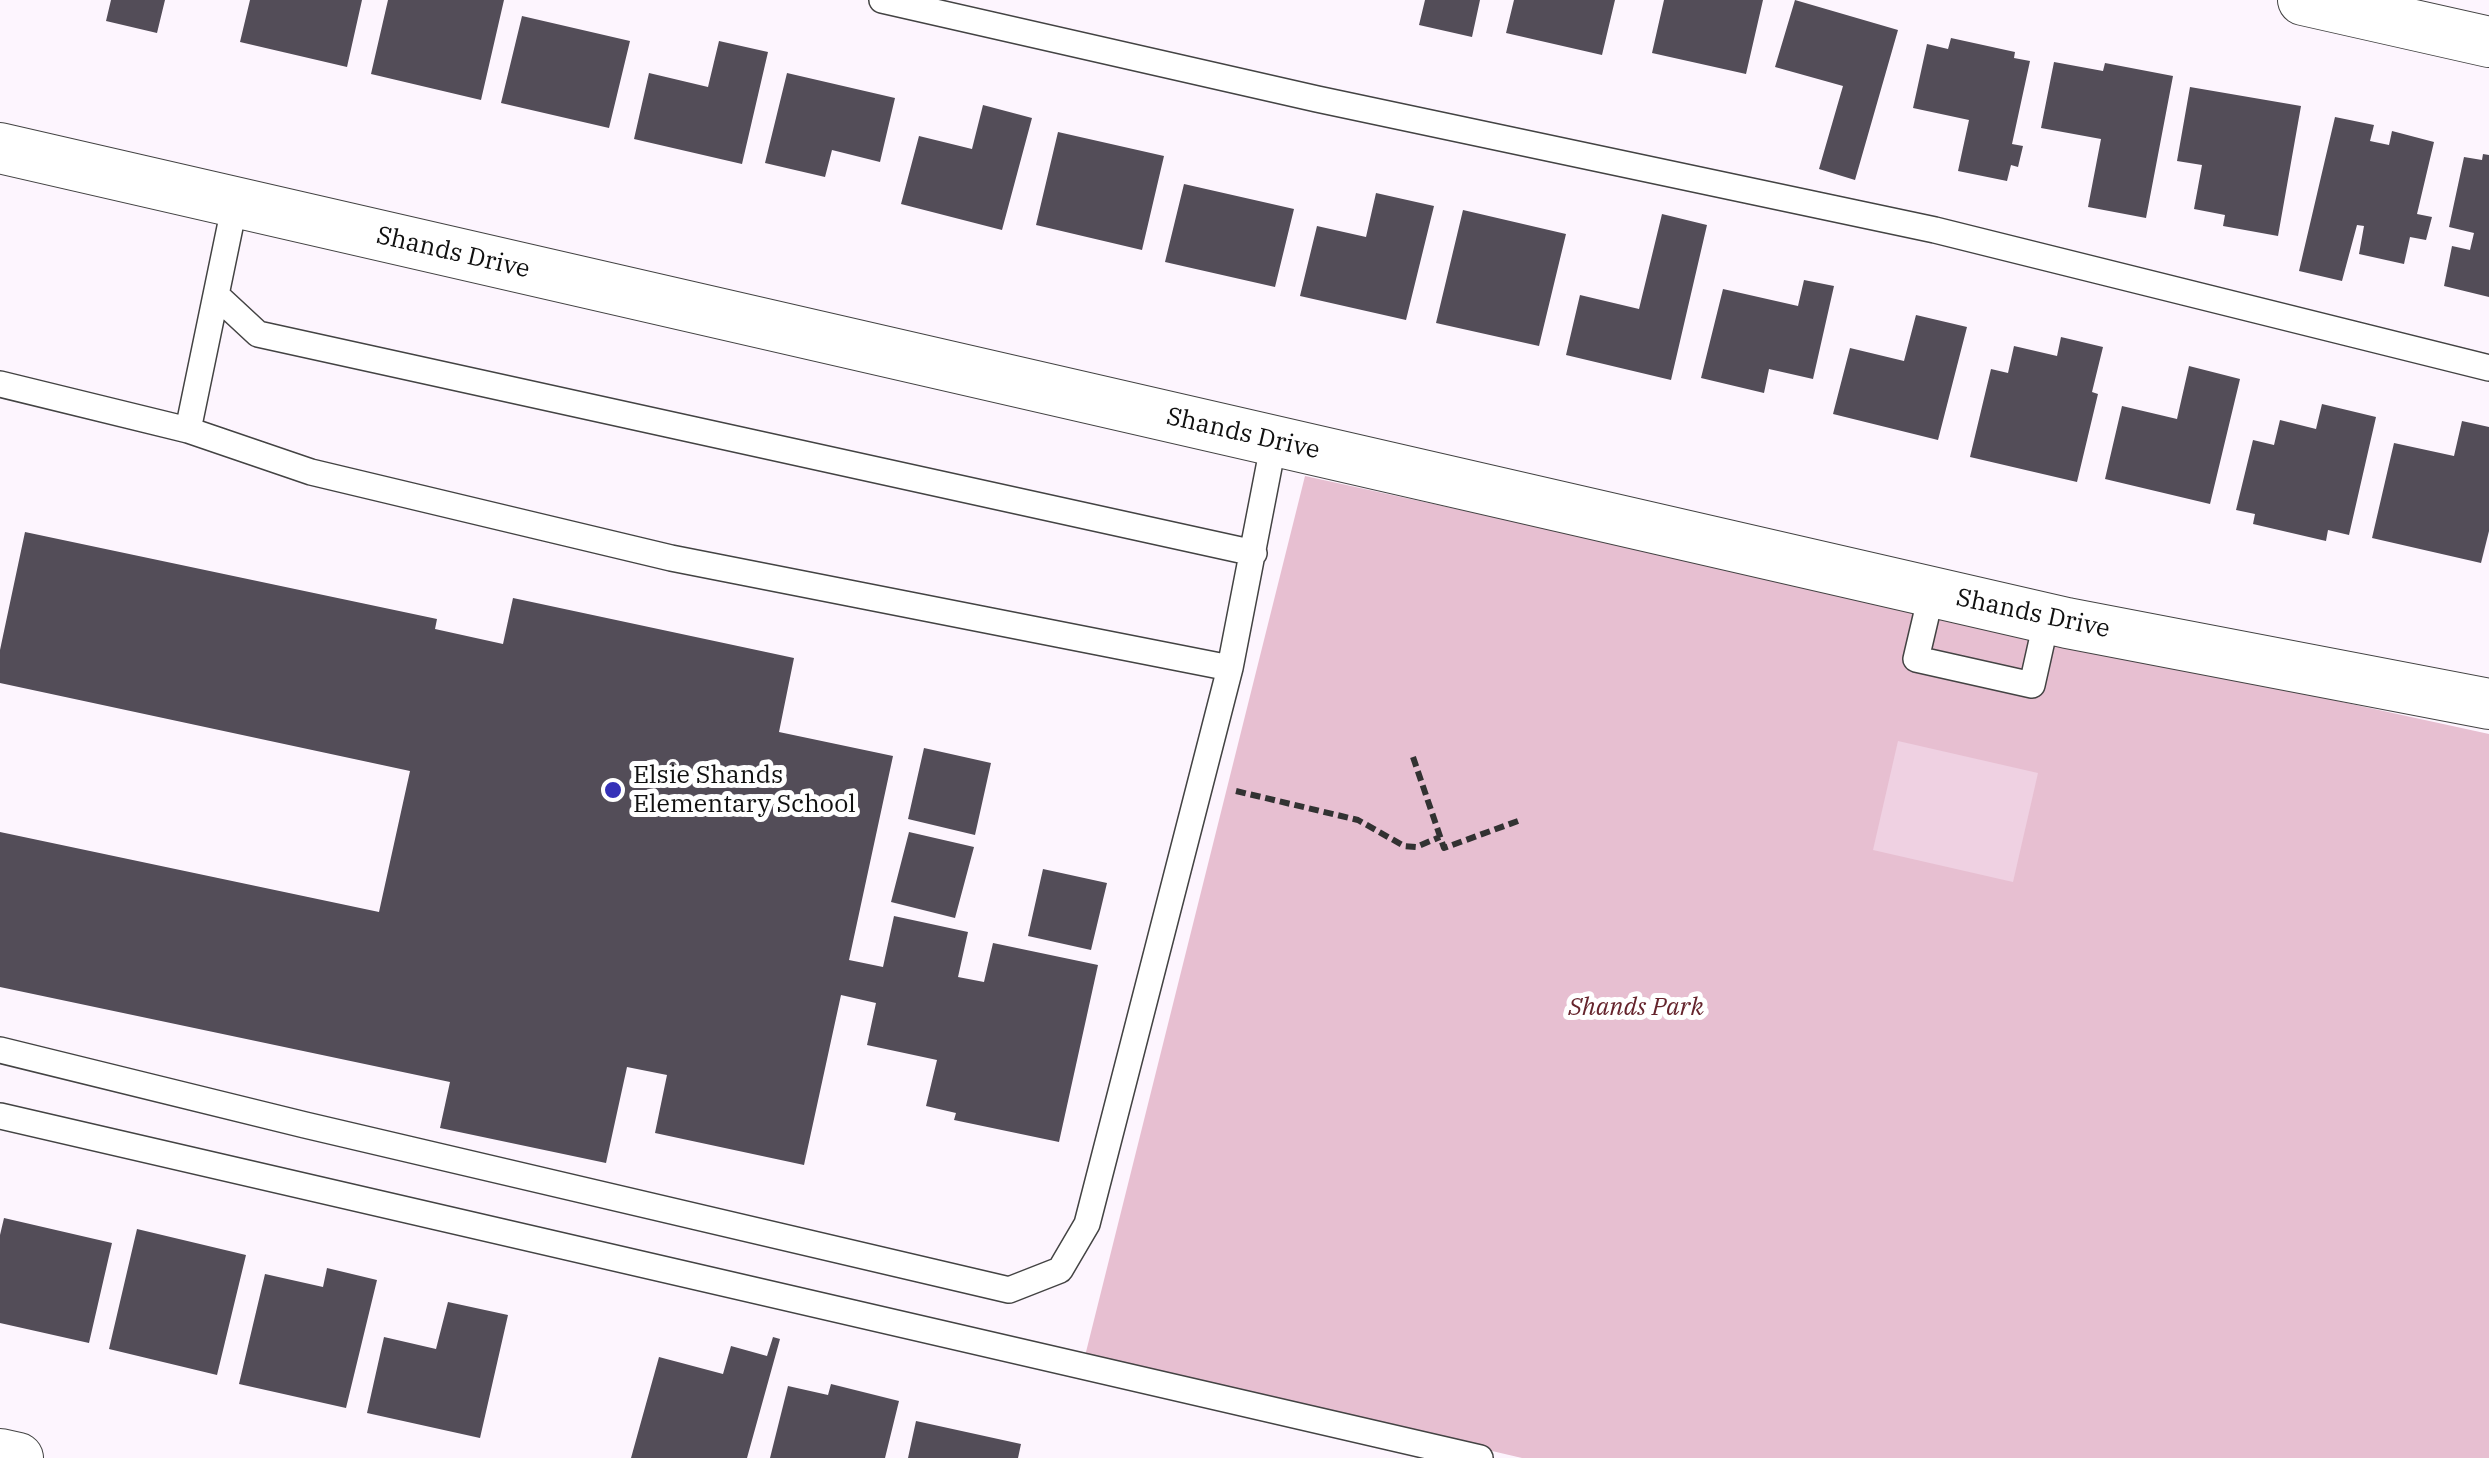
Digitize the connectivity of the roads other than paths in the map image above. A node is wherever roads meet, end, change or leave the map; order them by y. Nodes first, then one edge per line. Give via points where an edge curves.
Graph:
1 (882, 0) edge
2 (2303, 0) edge
3 (2489, 42) edge
4 (0, 148) edge
5 (235, 202) junction
6 (216, 296) junction
7 (2489, 368) edge
8 (0, 384) edge
9 (188, 430) junction
10 (1274, 441) junction
11 (1254, 553) junction
12 (1932, 592) junction
13 (2048, 618) junction
14 (1230, 668) junction
15 (2489, 704) edge
16 (0, 1050) edge
17 (0, 1116) edge
18 (0, 1454) edge
19 (18, 1458) edge
20 (1480, 1458) edge

1 - 7 lane via 1935,230
2 - 3 street
4 - 5 street, Shands Drive
5 - 6 lane
5 - 10 street, Shands Drive
6 - 9 lane
6 - 11 lane via 258,334
8 - 9 lane
9 - 14 lane via 312,472 671,558
10 - 11 lane
10 - 12 street, Shands Drive
11 - 14 lane
12 - 13 street, Shands Drive
12 - 13 lane via 1916,659 2032,685
13 - 15 street, Shands Drive
14 - 16 lane via 1087,1224 1060,1270 1009,1290
17 - 20 lane
18 - 19 street

